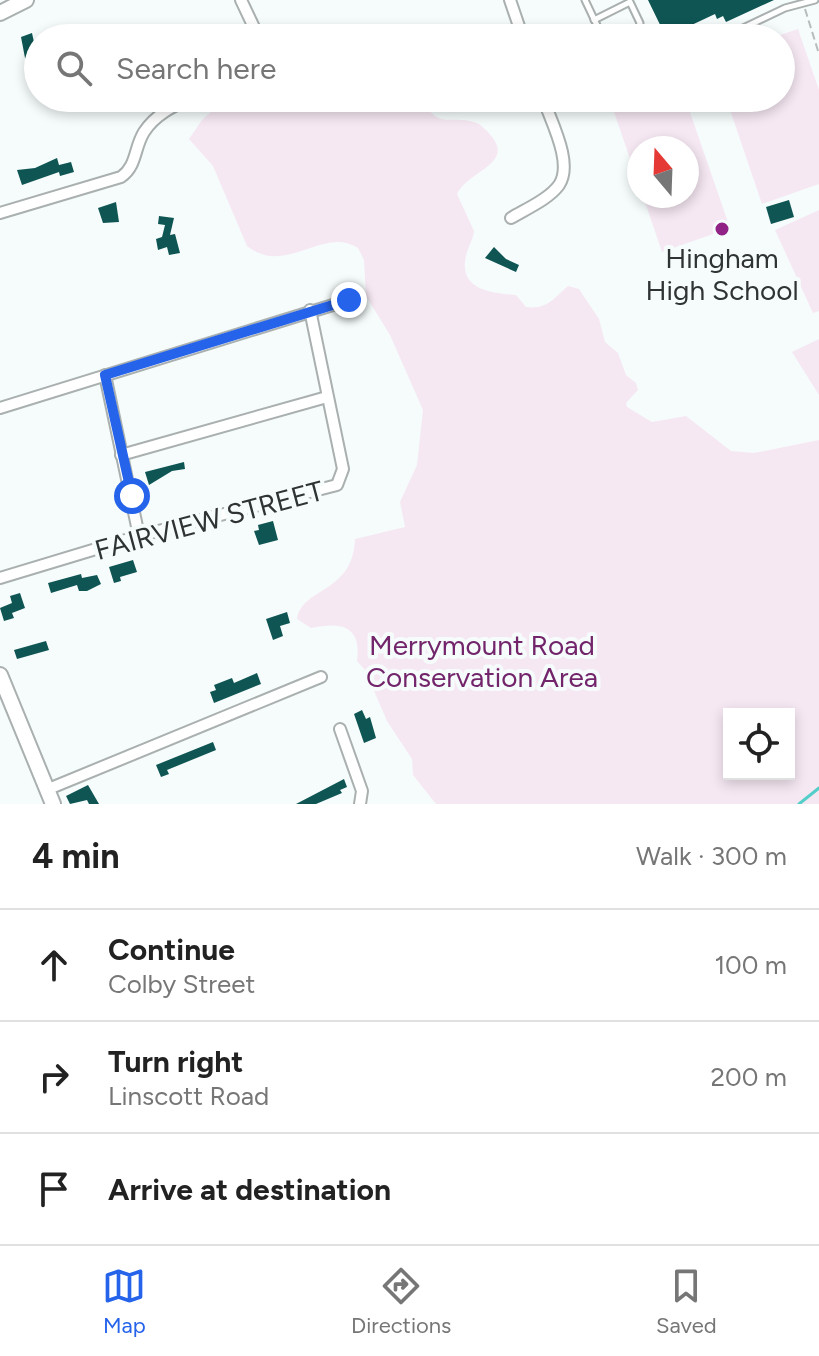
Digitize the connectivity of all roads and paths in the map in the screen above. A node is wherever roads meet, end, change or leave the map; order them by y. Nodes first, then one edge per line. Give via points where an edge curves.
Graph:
1 (24, 0) edge
2 (241, 0) edge
3 (510, 0) edge
4 (585, 0) edge
5 (815, 0) edge
6 (804, 4) junction
7 (0, 13) edge
8 (594, 20) junction
9 (252, 24) edge
10 (518, 24) edge
11 (596, 24) edge
12 (640, 24) edge
13 (751, 24) edge
14 (819, 54) edge
15 (165, 112) edge
16 (548, 112) edge
17 (0, 213) edge
18 (511, 218) dead end
19 (349, 300) dead end
20 (310, 310) junction
21 (105, 375) junction
22 (327, 397) junction
23 (0, 408) edge
24 (121, 455) junction
25 (139, 536) junction
26 (0, 578) edge
27 (0, 675) edge
28 (321, 677) dead end
29 (340, 729) dead end
30 (49, 797) edge
31 (361, 803) edge

1 - 7 main road
2 - 9 street
3 - 10 street
4 - 8 lane
5 - 6 lane
6 - 13 lane
6 - 14 path
8 - 11 lane
8 - 12 lane via 630,2
15 - 17 street via 147,128 132,167 121,177
16 - 18 street via 561,153 562,179 553,191
19 - 20 street
20 - 21 street
20 - 22 street, FAIRVIEW STREET
21 - 23 street
21 - 24 street
22 - 24 street
22 - 25 street, FAIRVIEW STREET via 343,469 337,485
24 - 25 street
25 - 26 street, FAIRVIEW STREET
27 - 30 main road
28 - 30 street
29 - 31 street via 361,787

